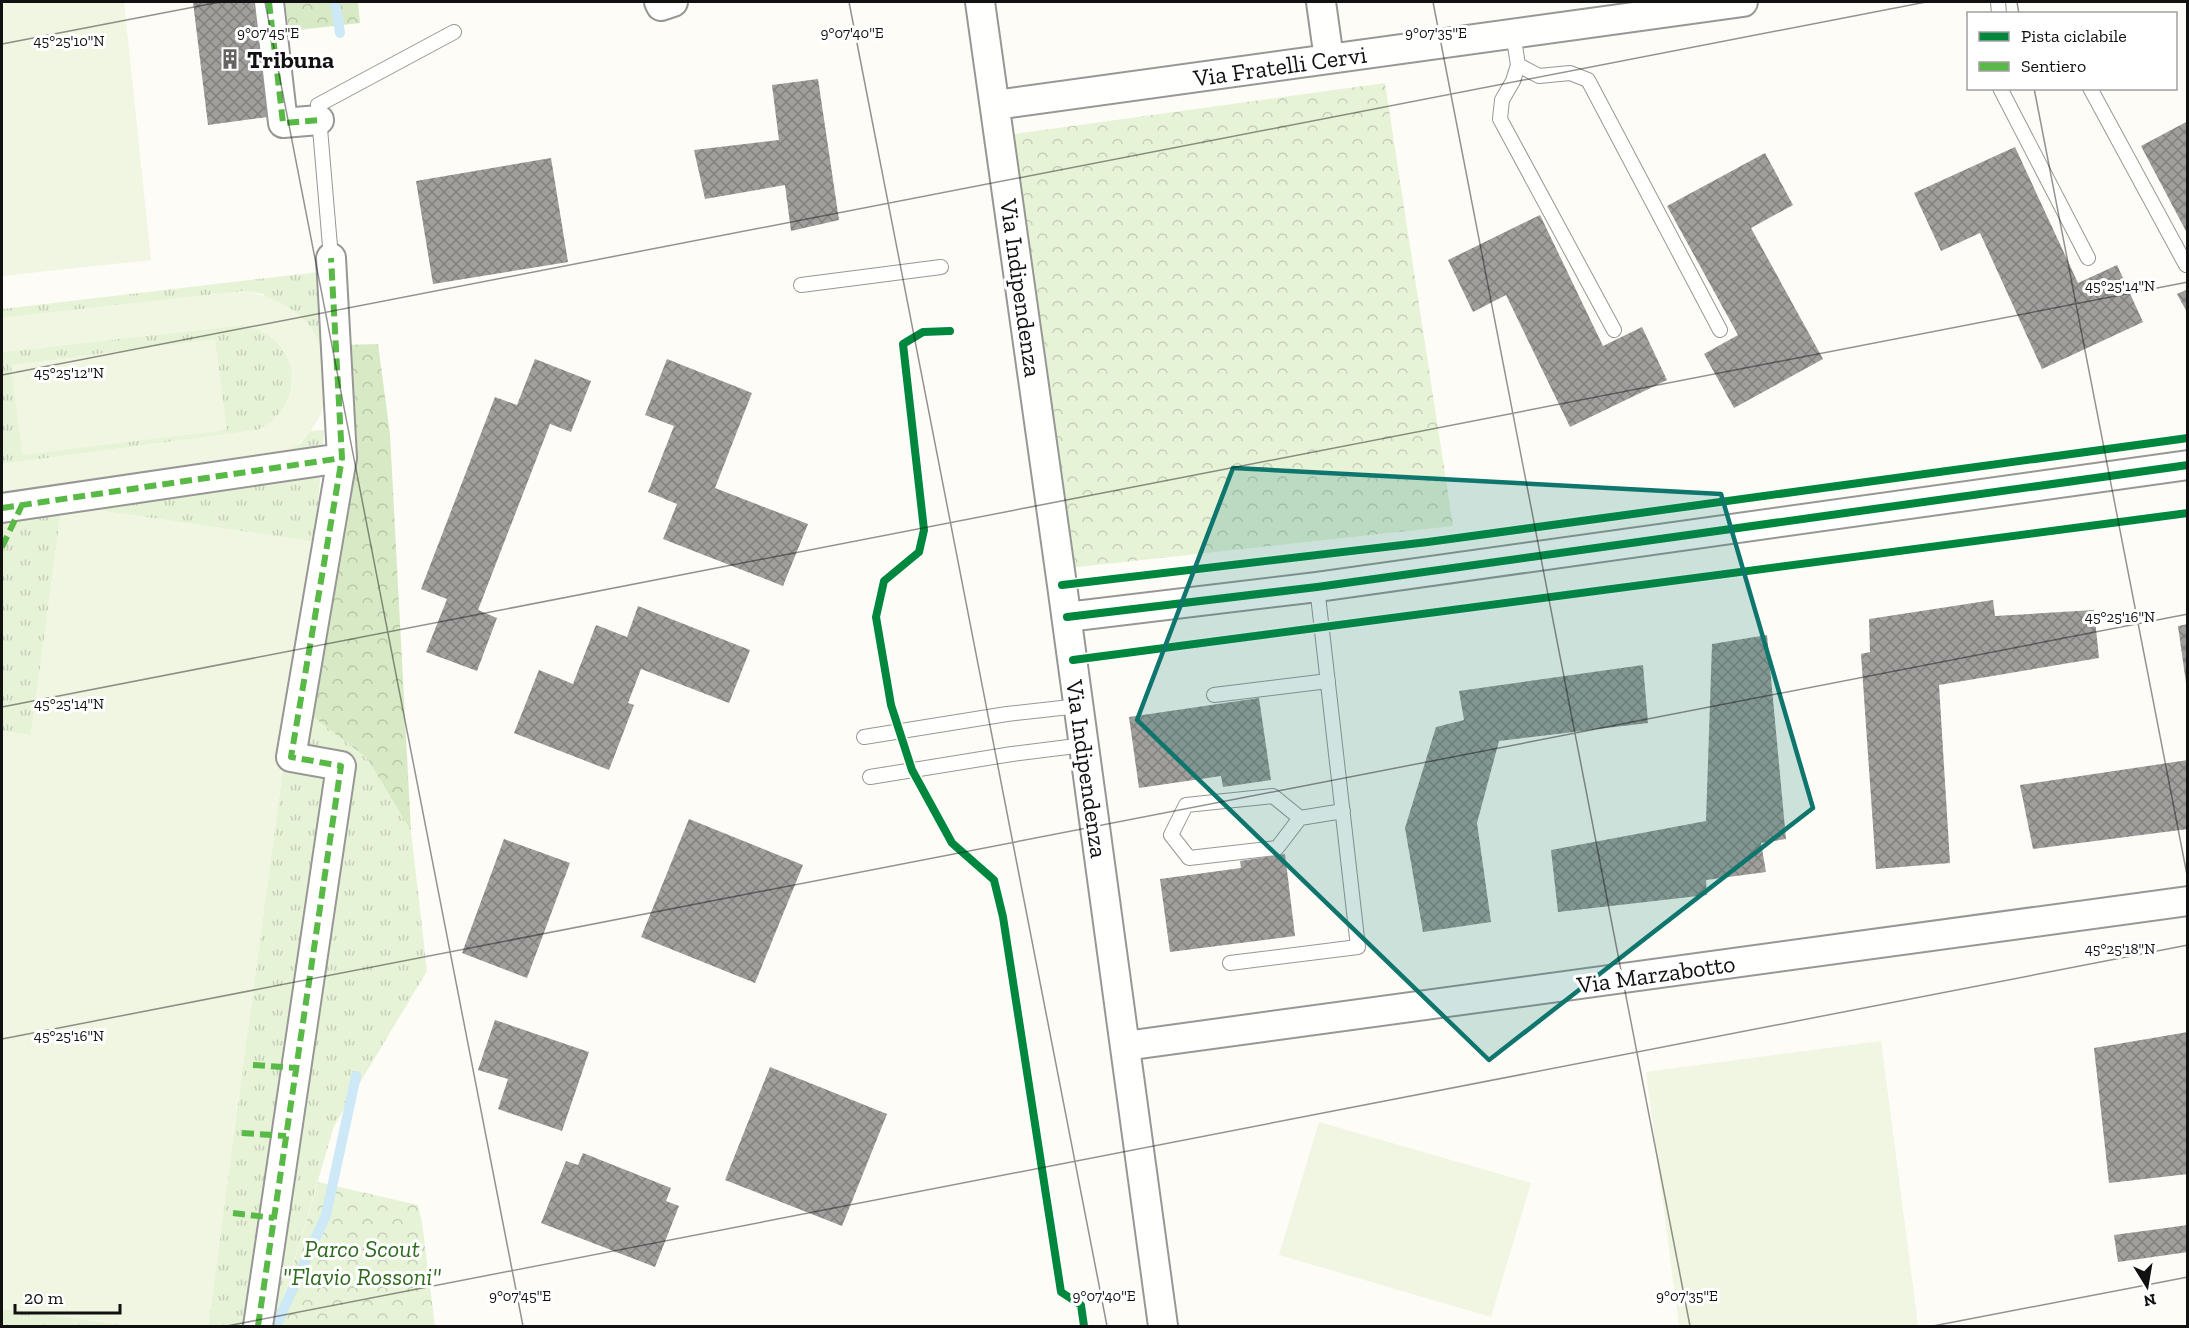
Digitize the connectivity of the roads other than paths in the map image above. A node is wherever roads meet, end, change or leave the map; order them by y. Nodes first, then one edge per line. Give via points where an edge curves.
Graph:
1 (269, 2) edge
2 (658, 2) edge
3 (673, 2) edge
4 (980, 2) edge
5 (1321, 2) edge
6 (1743, 2) edge
7 (454, 32) dead end
8 (1513, 33) junction
9 (1329, 59) junction
10 (1518, 65) junction
11 (2001, 90) edge
12 (2091, 90) edge
13 (995, 105) junction
14 (319, 120) junction
15 (325, 204) junction
16 (310, 206) dead end
17 (331, 258) joint
18 (2088, 258) dead end
19 (2186, 265) edge
20 (941, 267) dead end
21 (801, 285) dead end
22 (1614, 330) dead end
23 (1720, 330) dead end
24 (342, 458) junction
25 (2187, 465) edge
26 (2, 508) edge
27 (1317, 587) junction
28 (1066, 617) junction
29 (1328, 681) junction
30 (1214, 695) dead end
31 (1079, 706) junction
32 (864, 737) dead end
33 (1084, 745) junction
34 (870, 777) dead end
35 (1343, 811) junction
36 (1300, 818) junction
37 (2187, 901) edge
38 (1230, 963) dead end
39 (1125, 1047) junction
40 (258, 1326) edge
41 (1163, 1326) edge

1 - 14 street via 283,123
2 - 3 street via 661,6
4 - 13 street, Via Indipendenza
5 - 9 street
6 - 8 street, Via Fratelli Cervi
7 - 14 lane via 318,105
8 - 9 street, Via Fratelli Cervi
8 - 10 lane
9 - 13 street, Via Fratelli Cervi
10 - 22 lane via 1514,81 1502,100 1500,119
10 - 23 lane via 1539,76 1570,73 1588,80
11 - 18 lane
12 - 19 lane
13 - 28 street, Via Indipendenza
14 - 15 lane
15 - 16 lane
15 - 17 lane
17 - 24 street
20 - 21 lane
24 - 26 street
24 - 40 street via 291,757 341,766
25 - 27 street
27 - 28 street
27 - 29 lane
28 - 31 street, Via Indipendenza
29 - 30 lane
29 - 35 lane
31 - 32 lane
31 - 33 street, Via Indipendenza
33 - 34 lane
33 - 39 street, Via Indipendenza
35 - 36 lane
35 - 38 lane via 1358,947
36 - 36 lane via 1273,796 1185,805 1171,835 1189,858 1277,848
37 - 39 street, Via Marzabotto
39 - 41 street, Via Indipendenza

